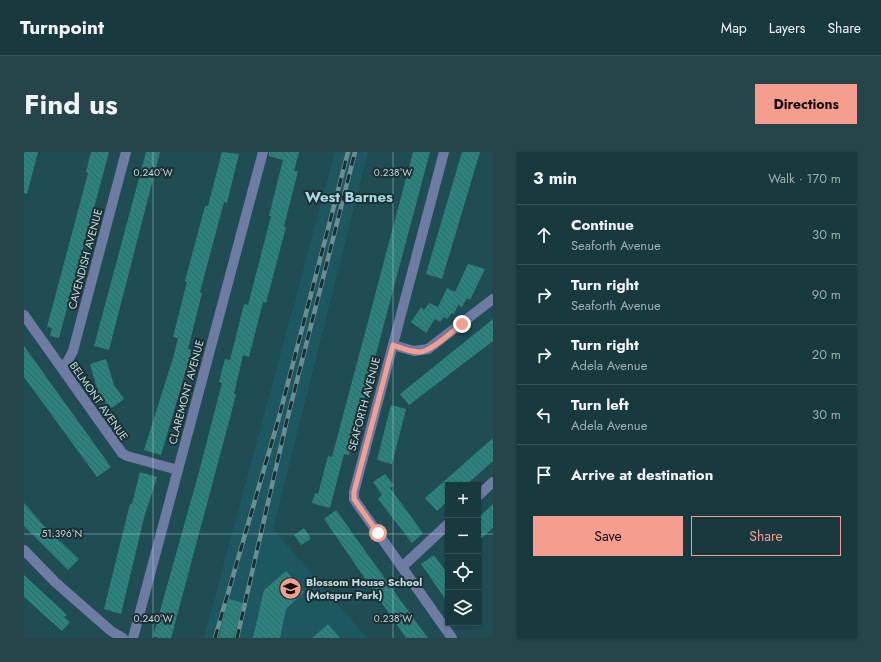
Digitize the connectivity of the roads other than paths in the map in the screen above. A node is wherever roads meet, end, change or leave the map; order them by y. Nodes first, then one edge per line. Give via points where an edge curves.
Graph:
1 (126, 152) edge
2 (263, 152) edge
3 (444, 152) edge
4 (493, 299) edge
5 (24, 315) edge
6 (393, 345) junction
7 (63, 370) junction
8 (178, 470) junction
9 (493, 482) edge
10 (481, 493) edge
11 (445, 527) edge
12 (24, 550) edge
13 (402, 567) junction
14 (123, 638) edge
15 (133, 638) edge
16 (452, 638) edge

1 - 7 street, CAVENDISH AVENUE via 73,351
2 - 8 street, CLAREMONT AVENUE
3 - 6 street, SEAFORTH AVENUE
4 - 6 street via 428,349 414,351
5 - 7 street, BELMONT AVENUE
6 - 13 street, SEAFORTH AVENUE via 355,484 354,499
7 - 8 street, BELMONT AVENUE via 122,453
8 - 15 street, CLAREMONT AVENUE
9 - 10 street
11 - 13 street
12 - 14 street via 61,587 111,631
13 - 16 street, SEAFORTH AVENUE

